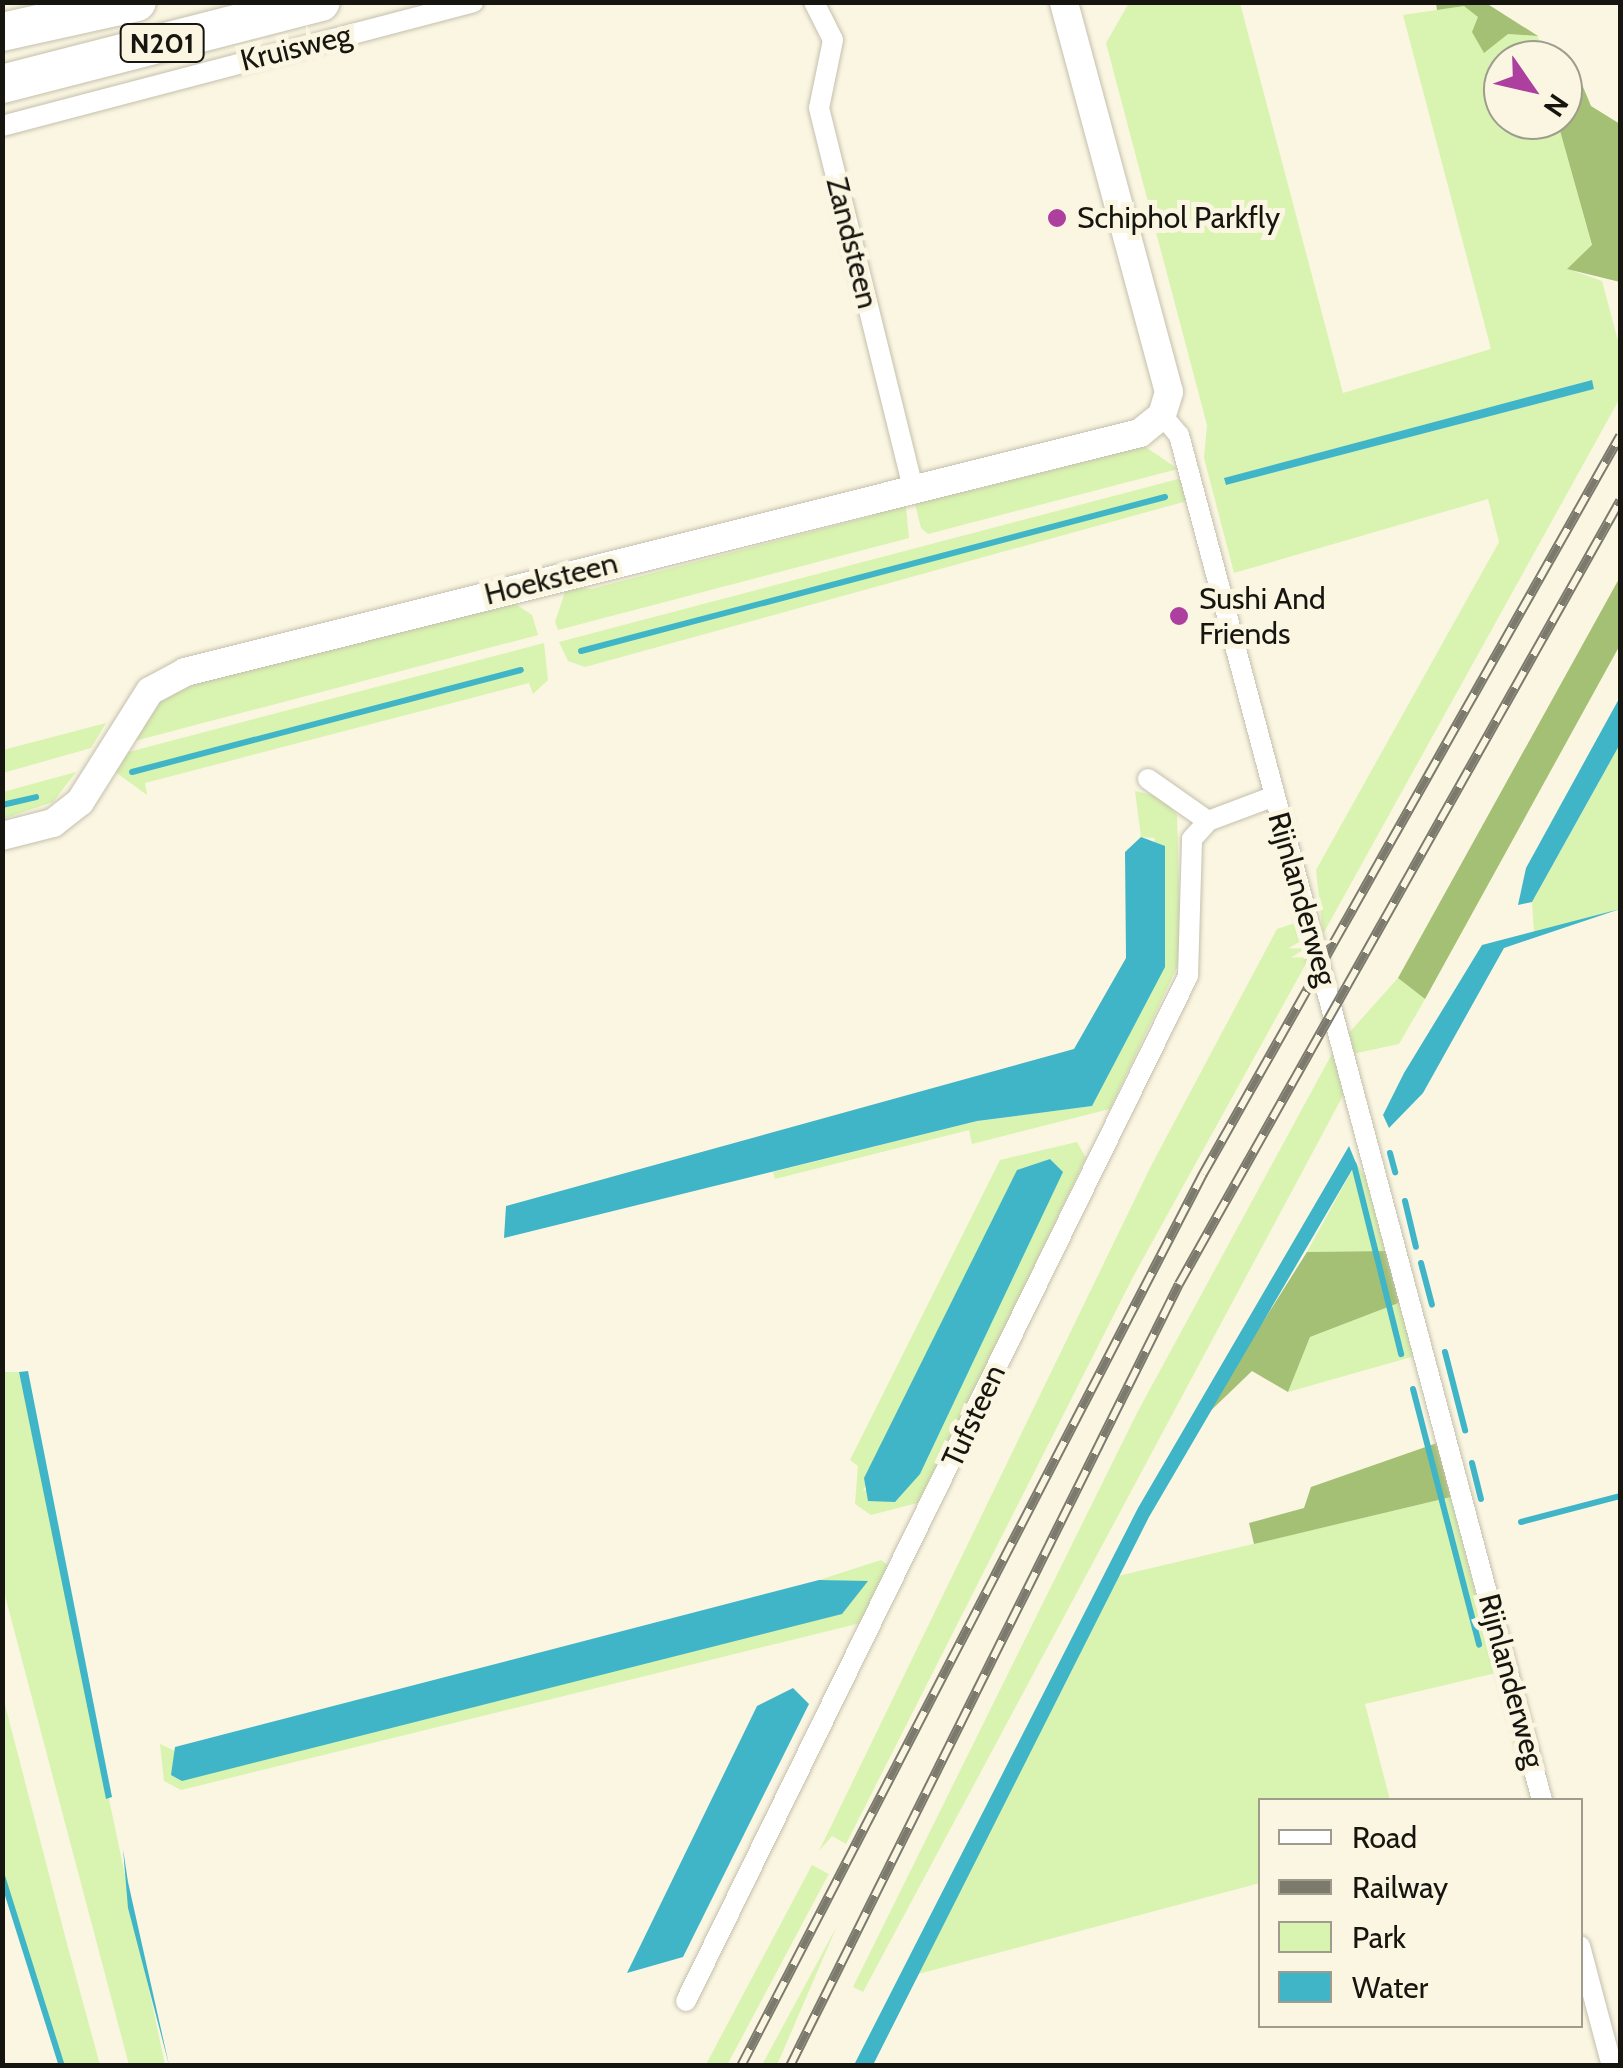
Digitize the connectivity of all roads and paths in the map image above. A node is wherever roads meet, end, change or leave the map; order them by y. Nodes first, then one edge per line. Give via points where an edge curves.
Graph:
1 (137, 2) edge
2 (321, 2) edge
3 (473, 2) edge
4 (814, 2) edge
5 (1064, 2) edge
6 (2, 32) edge
7 (2, 84) edge
8 (2, 126) edge
9 (1162, 415) junction
10 (913, 486) junction
11 (1148, 778) dead end
12 (1272, 797) junction
13 (1208, 820) junction
14 (2, 836) edge
15 (1541, 1798) edge
16 (1583, 1957) edge
17 (686, 2000) dead end
18 (1612, 2066) edge

1 - 6 highway, N201
2 - 7 highway, Kruisweg / N201
3 - 8 street, Kruisweg
4 - 10 street, Zandsteen via 828,22 832,51 819,108
5 - 9 street, Rijnlanderweg via 1170,392
9 - 10 street, Hoeksteen via 1140,432
9 - 12 street, Rijnlanderweg via 1179,435
10 - 14 street, Hoeksteen via 186,672 150,691 80,802 53,823
11 - 13 street
12 - 13 street
12 - 15 street, Rijnlanderweg
13 - 17 street, Tufsteen via 1192,839 1188,976
16 - 18 street

